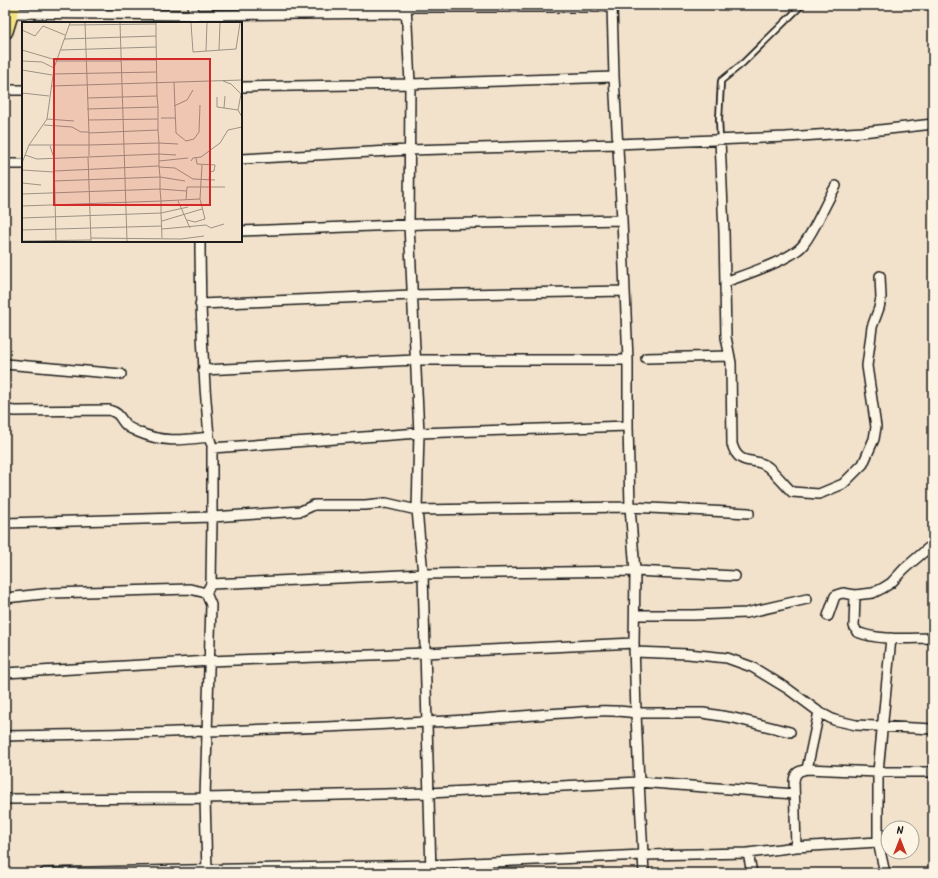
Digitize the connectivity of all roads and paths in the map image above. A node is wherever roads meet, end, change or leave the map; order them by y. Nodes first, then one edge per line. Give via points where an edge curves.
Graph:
1 (193, 5) edge
2 (802, 5) edge
3 (612, 6) edge
4 (12, 7) edge
5 (406, 9) edge
6 (194, 19) edge
7 (5, 31) edge
8 (614, 76) junction
9 (410, 84) junction
10 (242, 87) edge
11 (5, 90) edge
12 (22, 90) edge
13 (933, 124) edge
14 (720, 140) junction
15 (617, 144) junction
16 (410, 150) junction
17 (242, 159) edge
18 (5, 164) edge
19 (22, 164) edge
20 (836, 186) dead end
21 (622, 220) junction
22 (410, 225) junction
23 (242, 231) edge
24 (200, 242) edge
25 (880, 276) dead end
26 (725, 282) junction
27 (625, 291) junction
28 (412, 295) junction
29 (200, 304) junction
30 (730, 356) junction
31 (646, 358) dead end
32 (416, 360) junction
33 (628, 360) junction
34 (5, 364) edge
35 (203, 370) junction
36 (121, 374) dead end
37 (5, 410) edge
38 (628, 426) junction
39 (419, 433) junction
40 (209, 437) junction
41 (212, 448) junction
42 (630, 507) junction
43 (417, 510) junction
44 (749, 513) dead end
45 (212, 517) junction
46 (5, 523) edge
47 (933, 544) edge
48 (635, 571) junction
49 (423, 574) junction
50 (735, 576) dead end
51 (210, 584) junction
52 (206, 593) junction
53 (855, 595) junction
54 (5, 598) edge
55 (807, 599) dead end
56 (635, 615) junction
57 (828, 616) dead end
58 (891, 638) junction
59 (933, 638) edge
60 (634, 647) junction
61 (425, 653) junction
62 (210, 660) junction
63 (5, 673) edge
64 (819, 712) junction
65 (636, 713) junction
66 (427, 722) junction
67 (881, 727) junction
68 (933, 730) edge
69 (207, 732) junction
70 (790, 732) dead end
71 (5, 736) edge
72 (807, 769) junction
73 (878, 772) junction
74 (933, 772) edge
75 (639, 782) junction
76 (429, 793) junction
77 (794, 794) junction
78 (205, 798) junction
79 (5, 799) edge
80 (878, 842) junction
81 (796, 847) junction
82 (748, 852) junction
83 (644, 855) junction
84 (430, 869) edge
85 (207, 871) edge
86 (45, 873) edge
87 (644, 873) edge
88 (752, 873) edge
89 (885, 873) edge

1 - 6 street
2 - 14 lane via 722,81
3 - 5 street
3 - 8 street
4 - 6 street
4 - 7 main road
5 - 6 street
5 - 9 street
8 - 9 street
8 - 15 street
9 - 10 street
9 - 16 street
11 - 12 street
13 - 14 street via 862,132
14 - 15 street
14 - 26 street
15 - 16 street
15 - 21 street
16 - 17 street
16 - 22 street
18 - 19 street
20 - 26 street via 801,247 782,260
21 - 22 street
21 - 27 street
22 - 23 street
22 - 28 street
24 - 29 street
25 - 30 street via 880,308 872,327 867,366 876,427 874,440 863,464 842,484 819,494 792,492 767,466 741,458 735,453 732,444
26 - 30 street via 726,337
27 - 28 street
27 - 33 street
28 - 29 street
28 - 32 street
29 - 35 street
30 - 31 street
32 - 33 street
32 - 35 street
32 - 39 street
33 - 38 street
34 - 36 street
35 - 40 street
37 - 40 street via 109,410 116,412 127,426 164,440
38 - 39 street
38 - 42 street
39 - 41 street
39 - 43 street
40 - 41 street
41 - 45 street
42 - 43 street
42 - 44 street
42 - 48 street
43 - 45 street via 386,503 365,506 314,506 301,511
43 - 49 street
45 - 46 street
45 - 51 street
47 - 53 street via 883,588 873,593
48 - 49 street
48 - 50 street
48 - 56 street
49 - 51 street
49 - 61 street
51 - 52 street
52 - 54 street via 182,589 52,593
52 - 62 street via 211,605
53 - 57 street via 843,593 835,596
53 - 58 street via 854,626 857,632
55 - 56 street via 746,613
56 - 60 street
58 - 59 street
58 - 67 street
60 - 61 street
60 - 64 street via 727,658 752,666
60 - 65 street
61 - 62 street
61 - 66 street
62 - 63 street
62 - 69 street
64 - 67 street via 834,720
64 - 72 street
65 - 66 street via 590,710
65 - 70 street via 703,714 734,718
65 - 75 street
66 - 69 street
66 - 76 street
67 - 68 street
67 - 73 street
69 - 71 street
69 - 78 street
72 - 73 street
72 - 77 street via 795,775
73 - 74 street
73 - 80 street
75 - 76 street
75 - 77 street
75 - 83 street
76 - 78 street
76 - 84 street
77 - 81 street
78 - 79 street
78 - 85 street
80 - 81 street
80 - 89 street
81 - 82 street
82 - 83 street
82 - 88 street
83 - 84 street
83 - 87 street
84 - 85 street
85 - 86 street

